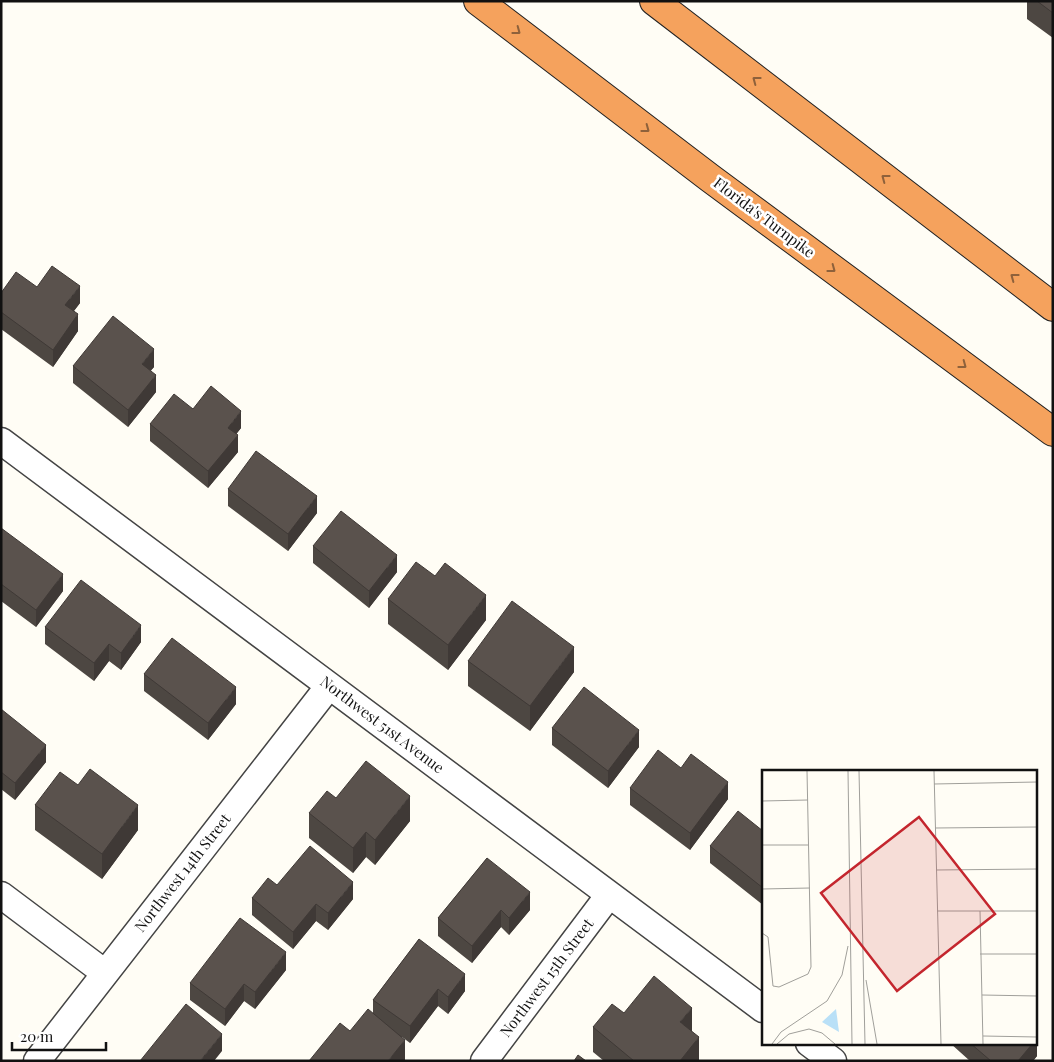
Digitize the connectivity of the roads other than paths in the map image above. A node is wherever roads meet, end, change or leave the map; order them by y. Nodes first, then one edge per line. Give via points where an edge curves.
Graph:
1 (478, 1) edge
2 (654, 1) edge
3 (1053, 307) edge
4 (1053, 432) edge
5 (1, 441) edge
6 (329, 686) junction
7 (1, 895) edge
8 (609, 895) junction
9 (105, 973) junction
10 (762, 1008) edge
11 (810, 1044) edge
12 (37, 1061) edge
13 (484, 1061) edge
14 (832, 1061) edge

1 -> 4 highway, Florida's Turnpike
3 -> 2 highway
5 - 6 street, Northwest 51st Avenue
6 - 8 street, Northwest 51st Avenue
6 - 9 street, Northwest 14th Street
7 - 9 street
8 - 10 street, Northwest 51st Avenue
8 - 13 street, Northwest 15th Street
9 - 12 street, Northwest 14th Street
11 - 14 street

